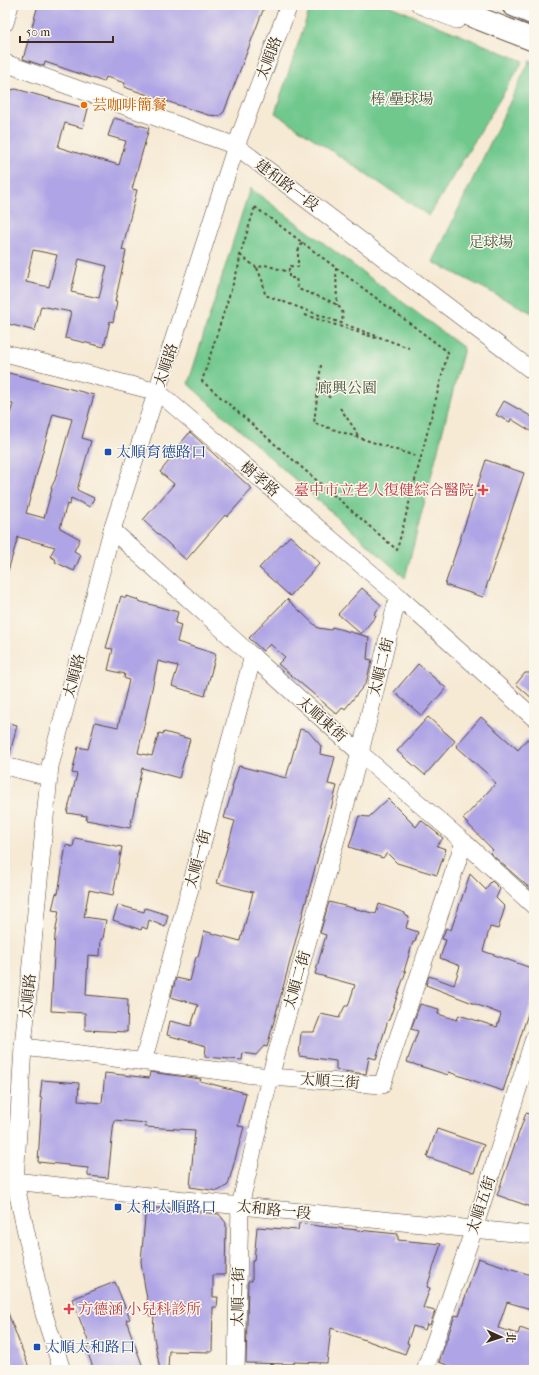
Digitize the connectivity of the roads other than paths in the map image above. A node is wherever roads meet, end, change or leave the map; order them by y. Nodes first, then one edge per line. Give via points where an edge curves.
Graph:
1 (10, 5) edge
2 (290, 5) edge
3 (420, 5) edge
4 (444, 5) edge
5 (466, 5) edge
6 (513, 5) edge
7 (534, 14) edge
8 (5, 23) edge
9 (534, 32) edge
10 (534, 40) edge
11 (534, 51) edge
12 (5, 63) edge
13 (236, 146) junction
14 (5, 353) edge
15 (534, 372) edge
16 (158, 392) junction
17 (112, 530) junction
18 (398, 596) junction
19 (253, 656) junction
20 (534, 718) edge
21 (360, 753) junction
22 (5, 766) edge
23 (49, 777) junction
24 (464, 842) junction
25 (534, 906) edge
26 (534, 1038) edge
27 (23, 1047) junction
28 (143, 1062) junction
29 (270, 1077) junction
30 (8, 1183) edge
31 (240, 1206) junction
32 (474, 1229) junction
33 (534, 1235) edge
34 (62, 1370) edge
35 (236, 1370) edge
36 (425, 1370) edge

1 - 8 street
2 - 13 street, 太順路
3 - 11 street
4 - 10 highway
5 - 9 street
6 - 7 highway
12 - 13 street, 建和路一段
13 - 15 street, 建和路一段
13 - 16 street, 太順路
14 - 16 street, 樹孝路
16 - 17 street, 太順路
16 - 18 street, 樹孝路
17 - 19 street, 太順東街
17 - 23 street, 太順路
18 - 20 street, 樹孝路
18 - 21 street, 太順二街
19 - 21 street, 太順東街
19 - 28 street, 太順一街
21 - 24 street, 太順東街
21 - 29 street, 太順二街
22 - 23 street
23 - 27 street, 太順路
24 - 25 street, 太順東街
24 - 29 street, 太順三街 via 382,1085
26 - 32 street, 太順五街
27 - 28 street, 太順三街
27 - 30 street, 太順路
28 - 29 street, 太順三街
29 - 31 street, 太順二街
30 - 31 street, 太和路一段
30 - 34 street, 太順路
31 - 32 street, 太和路一段
31 - 35 street, 太順二街
32 - 33 street, 太和路一段
32 - 36 street, 太順五街

